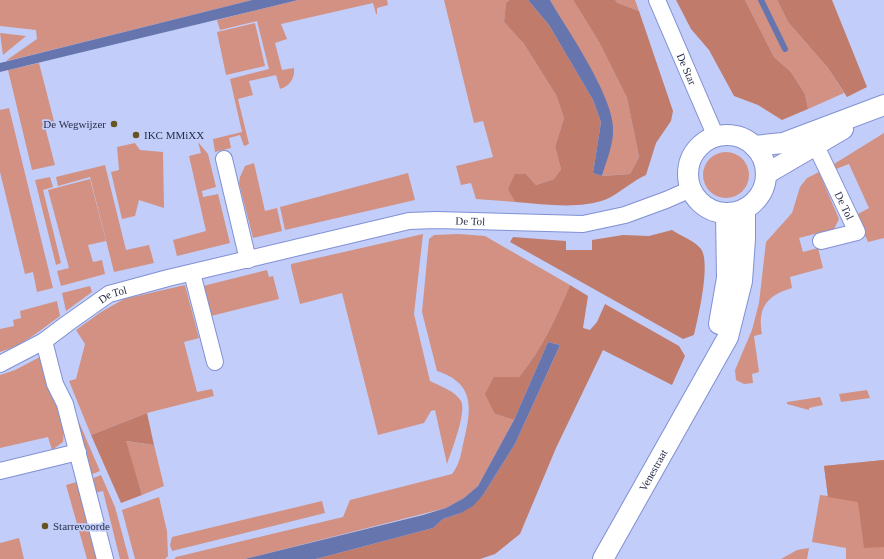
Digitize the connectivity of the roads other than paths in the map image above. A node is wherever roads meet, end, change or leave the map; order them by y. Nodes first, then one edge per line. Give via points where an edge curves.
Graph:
1 (657, 0) edge
2 (880, 107) edge
3 (716, 137) junction
4 (754, 146) junction
5 (816, 146) junction
6 (224, 159) dead end
7 (766, 174) junction
8 (691, 188) junction
9 (745, 209) junction
10 (726, 213) junction
11 (821, 240) dead end
12 (248, 260) junction
13 (192, 274) junction
14 (44, 341) junction
15 (215, 362) dead end
16 (0, 364) edge
17 (703, 382) junction
18 (78, 452) junction
19 (0, 471) edge
20 (105, 559) edge
21 (603, 559) edge

1 - 3 street, De Star
2 - 4 street via 783,143
2 - 5 street
3 - 4 street via 736,136
3 - 8 street via 698,148 692,158 689,178
4 - 7 street via 761,154
5 - 7 street
5 - 11 street, De Tol via 857,232
6 - 12 street
7 - 9 street via 765,185 760,195
8 - 10 street via 705,206
8 - 12 street, De Tol via 625,215 583,224 409,221
9 - 10 street
9 - 17 street, Venestraat via 742,281 736,310 728,337
10 - 17 street, Venestraat via 727,278 715,341
12 - 13 street, De Tol
13 - 14 street, De Tol via 109,294
13 - 15 street
14 - 16 street, De Tol
14 - 18 street via 55,384 65,404
17 - 21 street, Venestraat
18 - 19 street
18 - 20 street

